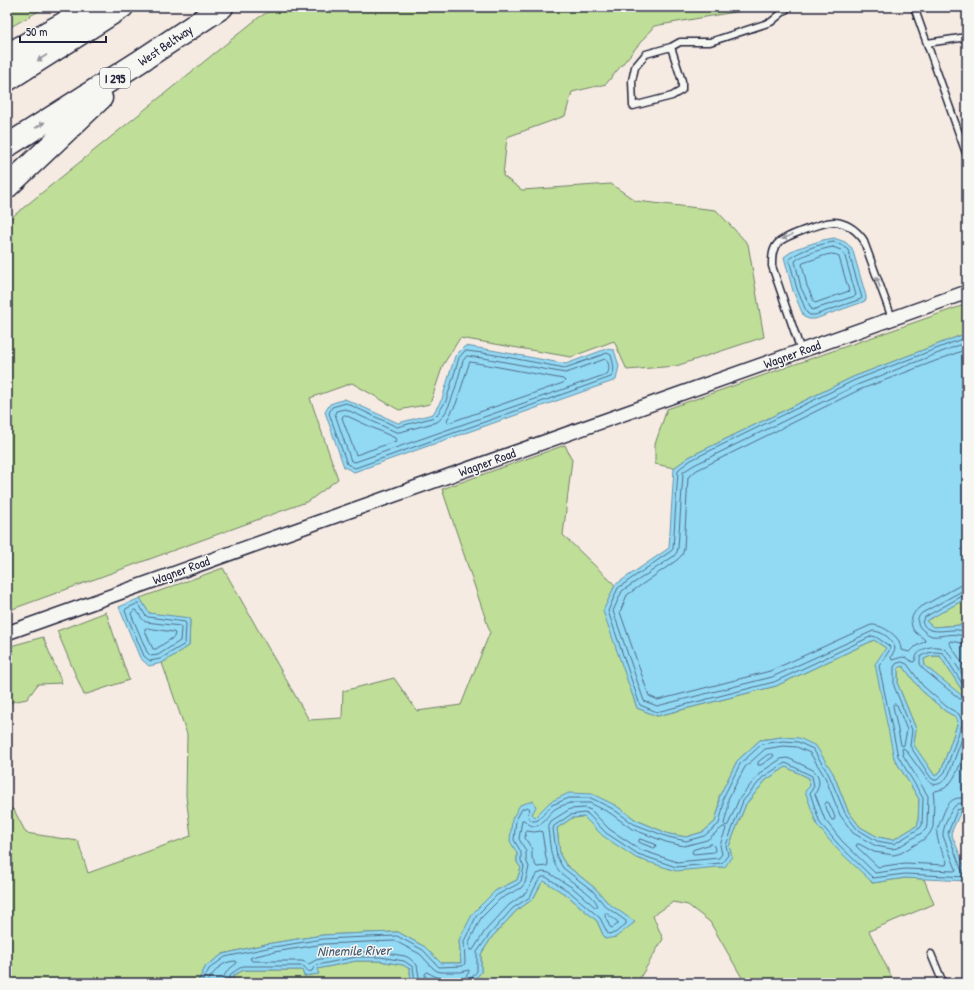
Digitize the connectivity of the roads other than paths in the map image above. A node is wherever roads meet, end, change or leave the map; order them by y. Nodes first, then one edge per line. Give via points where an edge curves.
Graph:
1 (94, 7) edge
2 (122, 7) edge
3 (222, 7) edge
4 (790, 7) edge
5 (914, 7) edge
6 (967, 37) edge
7 (927, 43) junction
8 (671, 47) junction
9 (7, 54) edge
10 (139, 62) junction
11 (7, 80) edge
12 (964, 138) edge
13 (7, 146) edge
14 (967, 156) edge
15 (7, 187) edge
16 (967, 292) edge
17 (892, 318) junction
18 (801, 351) junction
19 (7, 633) edge
20 (931, 954) dead end
21 (943, 983) edge

1 - 9 highway
2 -> 11 highway
3 - 10 highway, West Beltway / I 295
4 - 8 lane via 771,22 710,42 680,42
5 - 7 lane
6 - 7 lane
7 - 12 lane
8 - 8 lane via 682,81 682,90 672,96 633,106 632,81 635,67 646,54
13 -> 10 highway, West Beltway / I 295
10 - 15 highway
12 - 14 lane
16 - 17 street, Wagner Road
17 - 18 street, Wagner Road
17 -> 18 lane via 863,239 856,230 847,225 825,223 784,238 777,243 772,256 772,266
18 - 19 street, Wagner Road
20 - 21 lane

